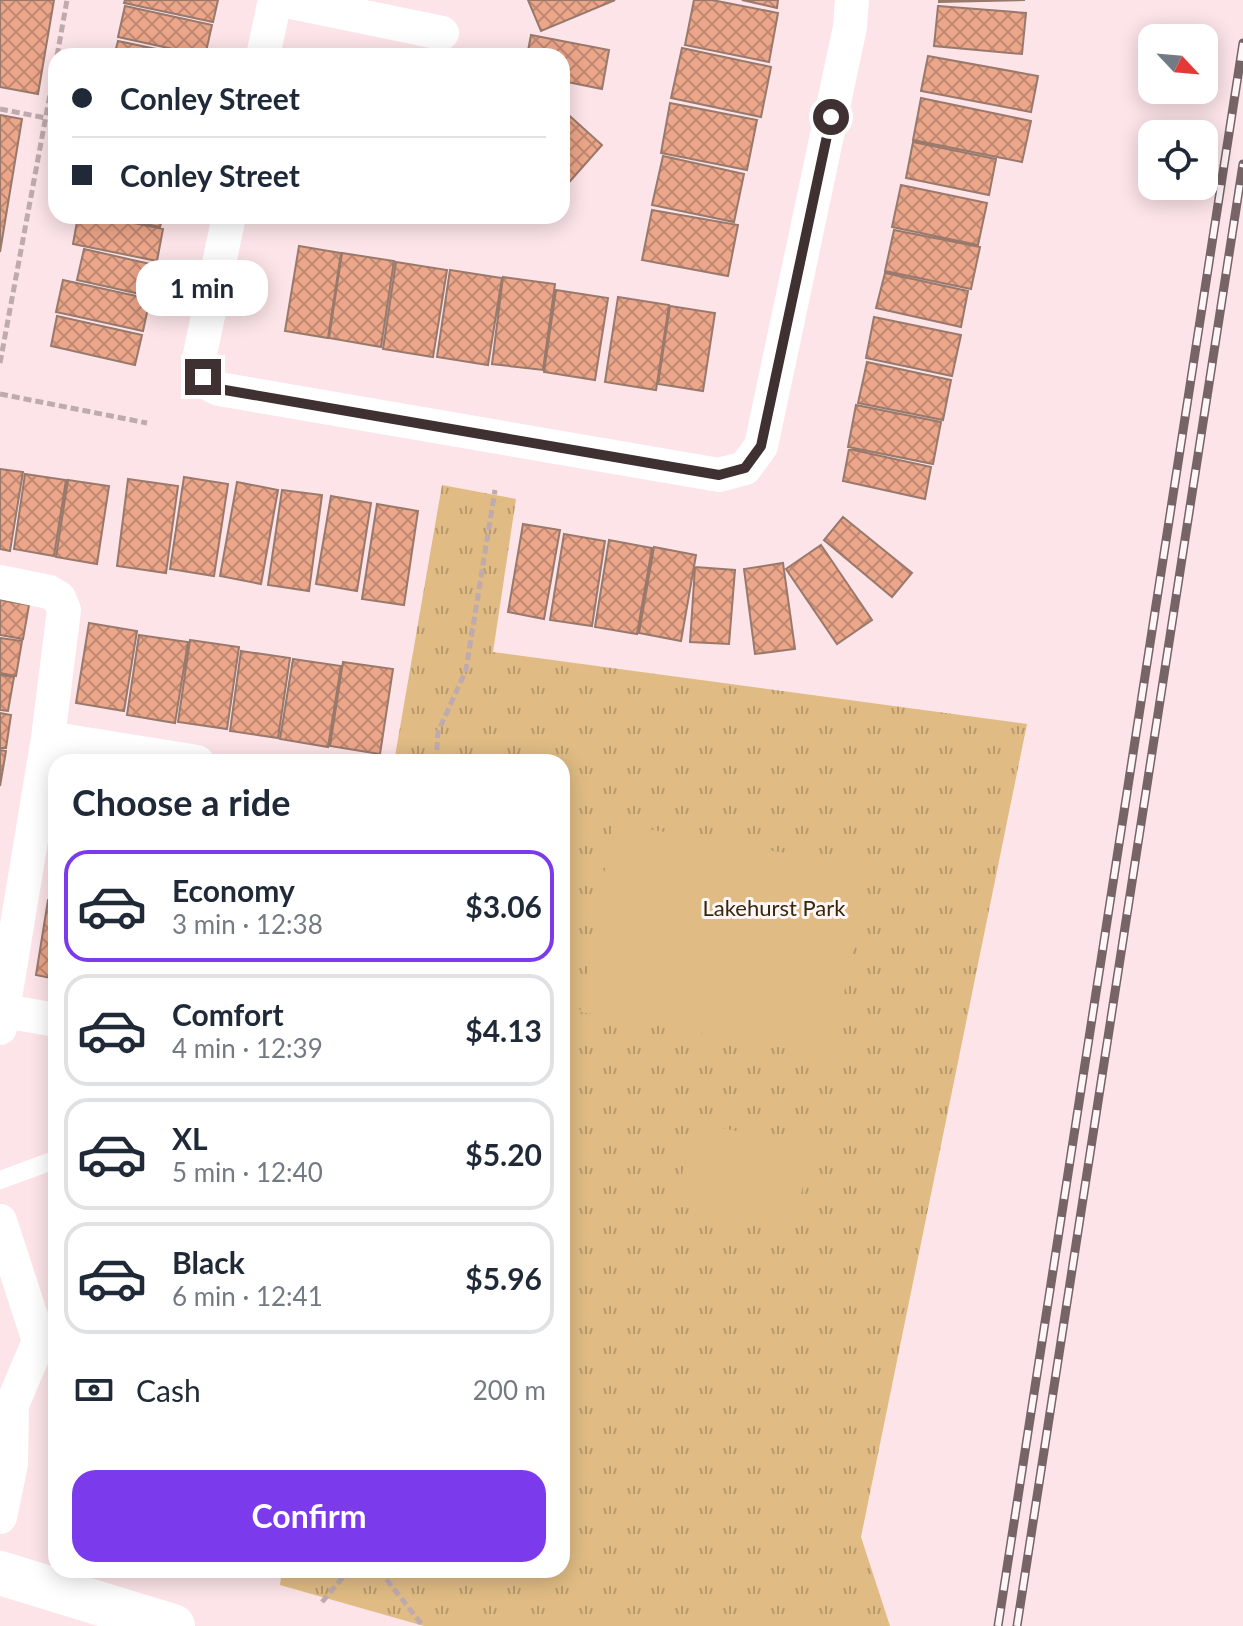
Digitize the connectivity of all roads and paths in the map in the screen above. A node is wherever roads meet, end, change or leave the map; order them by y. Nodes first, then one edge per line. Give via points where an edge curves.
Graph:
1 (67, 0) edge
2 (275, 0) edge
3 (282, 0) edge
4 (852, 0) edge
5 (442, 33) dead end
6 (58, 48) edge
7 (265, 48) edge
8 (48, 106) edge
9 (0, 109) edge
10 (46, 118) junction
11 (227, 224) edge
12 (0, 363) edge
13 (0, 394) edge
14 (147, 423) dead end
15 (495, 490) dead end
16 (0, 582) edge
17 (48, 738) junction
18 (147, 754) edge
19 (437, 754) edge
20 (2, 1019) edge
21 (48, 1020) edge
22 (48, 1162) edge
23 (0, 1180) edge
24 (0, 1221) edge
25 (47, 1337) edge
26 (6, 1414) edge
27 (0, 1517) edge
28 (0, 1573) edge
29 (342, 1578) edge
30 (385, 1578) edge
31 (322, 1602) dead end
32 (173, 1626) edge
33 (423, 1626) edge

1 - 6 path
2 - 7 street
3 - 5 street
4 - 11 street via 761,446 745,468 719,475 210,385 199,359
8 - 10 path
9 - 10 path
10 - 12 path
13 - 14 path
15 - 19 path via 466,670 438,732
16 - 17 street via 49,592 64,610
17 - 18 street
17 - 20 street
20 - 21 street
22 - 23 lane
24 - 25 street
25 - 26 street
26 - 27 street via 11,1464
28 - 32 main road
29 - 31 path
30 - 33 path

